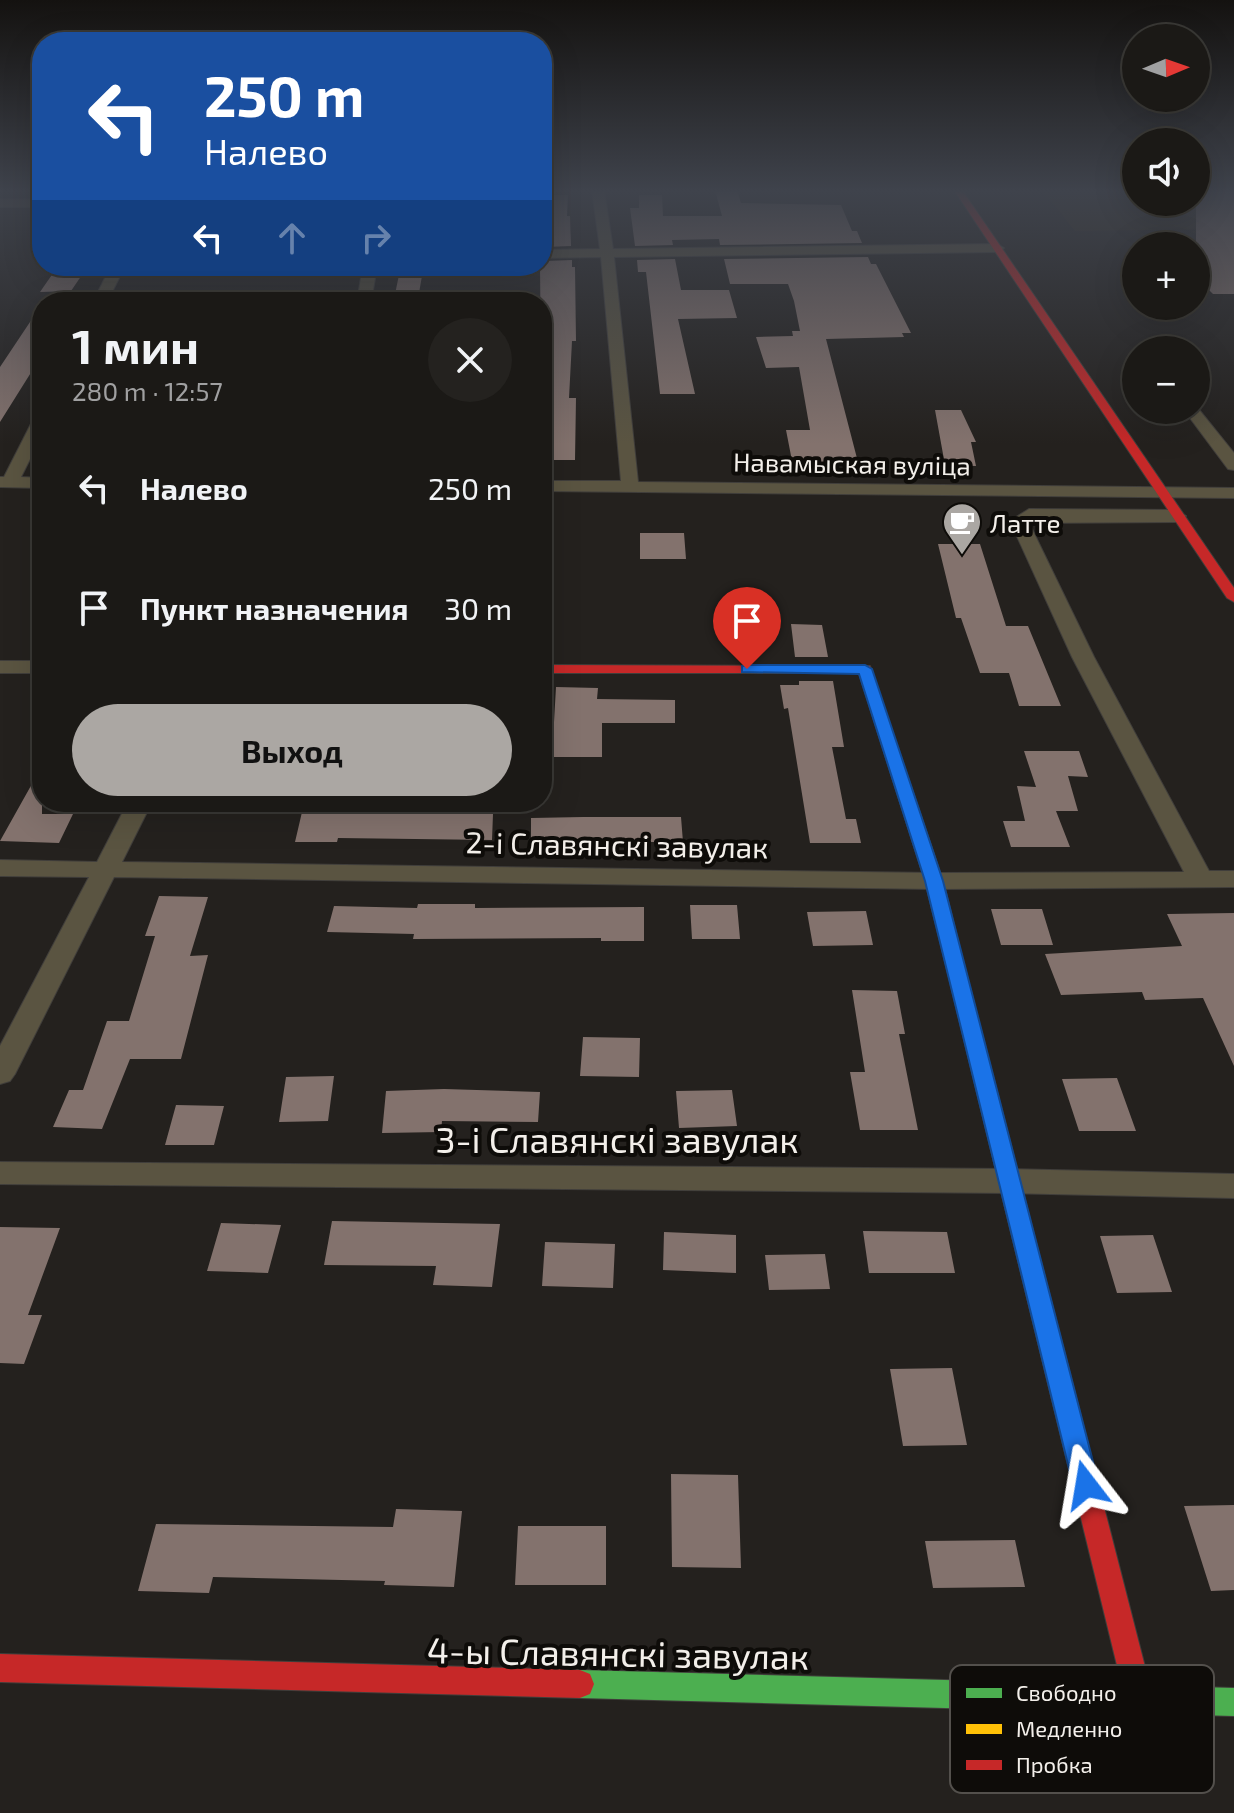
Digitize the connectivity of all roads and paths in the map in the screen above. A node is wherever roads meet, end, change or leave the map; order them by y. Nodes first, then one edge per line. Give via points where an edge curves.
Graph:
1 (609, 275) edge
2 (1015, 275) edge
3 (1203, 424) edge
4 (32, 435) edge
5 (1234, 465) edge
6 (5, 482) edge
7 (32, 483) edge
8 (552, 486) edge
9 (630, 486) junction
10 (1161, 493) junction
11 (1234, 493) edge
12 (1177, 516) junction
13 (1234, 598) edge
14 (0, 667) edge
15 (32, 667) edge
16 (552, 669) edge
17 (135, 812) edge
18 (0, 868) edge
19 (106, 868) junction
20 (1200, 878) junction
21 (1234, 879) edge
22 (934, 881) junction
23 (0, 1074) edge
24 (0, 1173) edge
25 (1010, 1181) junction
26 (1234, 1186) edge
27 (1131, 1665) edge
28 (0, 1668) edge
29 (950, 1693) edge
30 (1214, 1701) edge
31 (1234, 1702) edge

1 - 9 street
2 - 10 street
3 - 5 street
4 - 6 street
6 - 7 street
8 - 9 street, Навамыская вуліца
9 - 10 street, Навамыская вуліца
10 - 11 street, Навамыская вуліца
10 - 12 street
12 - 13 street
12 - 20 street via 1029,515 1019,521 1083,657
14 - 15 street
16 - 22 street via 865,669
17 - 19 street
18 - 19 street, 2-і Славянскі завулак
19 - 22 street, 2-і Славянскі завулак
19 - 23 street
20 - 21 street, 2-і Славянскі завулак
20 - 22 street, 2-і Славянскі завулак
22 - 25 street
24 - 25 street, 3-і Славянскі завулак
25 - 26 street, 3-і Славянскі завулак
25 - 27 street
28 - 29 street, 4-ы Славянскі завулак
30 - 31 street, 4-ы Славянскі завулак

